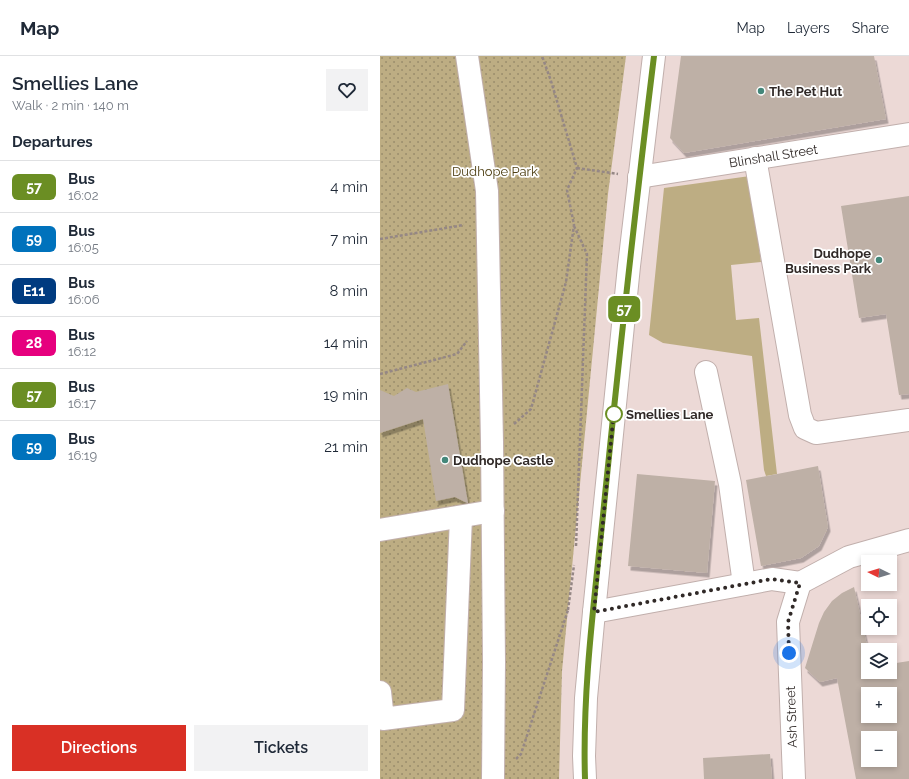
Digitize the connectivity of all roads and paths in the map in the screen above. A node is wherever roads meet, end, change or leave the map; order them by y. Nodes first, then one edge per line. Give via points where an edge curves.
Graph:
1 (468, 56) edge
2 (542, 56) edge
3 (654, 56) edge
4 (909, 134) edge
5 (755, 158) junction
6 (577, 168) junction
7 (639, 178) junction
8 (487, 221) junction
9 (574, 225) junction
10 (380, 239) edge
11 (468, 338) dead end
12 (706, 372) dead end
13 (380, 374) edge
14 (909, 420) edge
15 (492, 442) junction
16 (493, 512) junction
17 (461, 517) junction
18 (380, 530) edge
19 (909, 540) edge
20 (576, 552) dead end
21 (575, 559) dead end
22 (800, 583) junction
23 (744, 584) junction
24 (568, 610) junction
25 (594, 612) junction
26 (380, 692) edge
27 (493, 779) edge
28 (585, 779) edge
29 (794, 779) edge

1 - 8 main road via 487,191
2 - 6 path
3 - 7 main road
4 - 5 main road, Blinshall Street
5 - 7 main road, Blinshall Street
5 - 14 main road via 800,415 805,428 816,433
6 - 7 path
6 - 9 path via 567,190
7 - 25 main road
8 - 10 path
8 - 15 main road
9 - 15 path via 566,282 531,409
9 - 20 path via 587,254
11 - 13 path via 457,354
12 - 23 main road via 730,484
15 - 16 main road
16 - 17 main road
16 - 27 main road
17 - 18 main road
17 - 26 main road via 453,710 383,719
19 - 22 main road via 849,557
21 - 24 path
22 - 23 main road via 772,579
22 - 29 main road, Ash Street via 788,622
23 - 25 main road
24 - 25 path
24 - 27 path via 521,754
25 - 28 main road via 586,698

